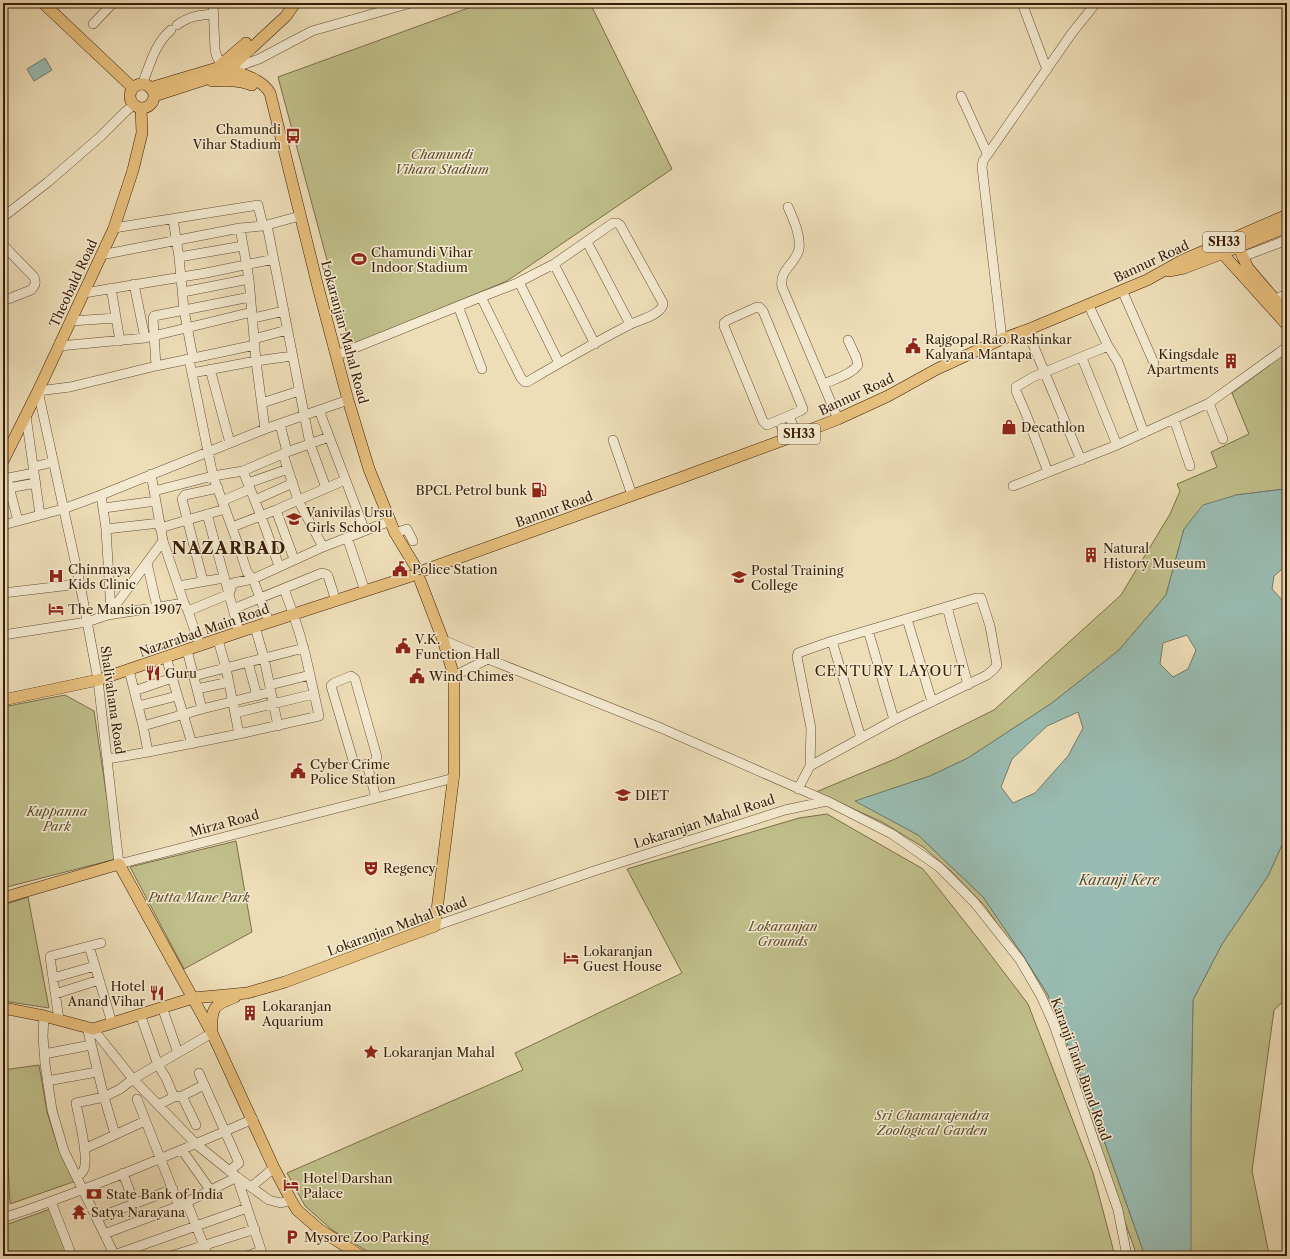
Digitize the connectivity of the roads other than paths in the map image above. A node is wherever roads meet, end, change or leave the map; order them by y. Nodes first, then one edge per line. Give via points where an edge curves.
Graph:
1 (43, 3) edge
2 (113, 3) edge
3 (213, 3) edge
4 (289, 3) edge
5 (295, 3) edge
6 (411, 3) edge
7 (1022, 3) edge
8 (1096, 3) edge
9 (214, 14) junction
10 (93, 24) dead end
11 (225, 67) junction
12 (1047, 70) junction
13 (198, 82) junction
14 (145, 89) junction
15 (961, 96) dead end
16 (271, 98) junction
17 (140, 107) junction
18 (987, 153) junction
19 (788, 207) dead end
20 (1287, 215) edge
21 (300, 216) junction
22 (3, 217) edge
23 (173, 219) junction
24 (265, 225) junction
25 (1287, 227) edge
26 (114, 228) junction
27 (240, 228) junction
28 (1287, 240) edge
29 (176, 242) junction
30 (587, 242) junction
31 (3, 245) edge
32 (243, 246) junction
33 (1238, 247) junction
34 (1223, 254) junction
35 (101, 255) junction
36 (179, 257) junction
37 (274, 259) junction
38 (246, 264) junction
39 (554, 264) junction
40 (1162, 272) junction
41 (181, 276) junction
42 (249, 279) junction
43 (519, 282) junction
44 (134, 284) junction
45 (111, 288) junction
46 (1122, 290) junction
47 (183, 292) junction
48 (84, 293) junction
49 (1287, 294) edge
50 (481, 296) junction
51 (250, 297) junction
52 (3, 301) edge
53 (1270, 301) junction
54 (1088, 304) junction
55 (458, 306) junction
56 (184, 310) junction
57 (284, 312) junction
58 (1287, 314) edge
59 (253, 315) junction
60 (116, 318) junction
61 (71, 321) junction
62 (630, 324) junction
63 (1287, 326) edge
64 (187, 327) junction
65 (287, 330) junction
66 (1027, 330) junction
67 (155, 336) junction
68 (145, 338) junction
69 (1002, 339) junction
70 (848, 340) dead end
71 (120, 341) junction
72 (255, 342) junction
73 (595, 344) junction
74 (59, 346) junction
75 (1108, 346) junction
76 (1287, 347) edge
77 (337, 355) junction
78 (292, 356) junction
79 (1082, 358) junction
80 (191, 359) junction
81 (256, 361) junction
82 (559, 363) junction
83 (1154, 363) dead end
84 (156, 366) junction
85 (482, 368) dead end
86 (210, 369) junction
87 (192, 372) junction
88 (1045, 372) junction
89 (824, 384) junction
90 (38, 391) junction
91 (299, 391) junction
92 (348, 400) junction
93 (262, 403) junction
94 (1209, 404) junction
95 (319, 410) junction
96 (304, 415) junction
97 (26, 416) junction
98 (788, 416) junction
99 (838, 419) junction
100 (1174, 419) junction
101 (779, 420) junction
102 (280, 424) junction
103 (265, 429) junction
104 (1144, 433) junction
105 (329, 437) junction
106 (791, 437) junction
107 (1223, 439) dead end
108 (613, 440) dead end
109 (230, 443) junction
110 (310, 444) junction
111 (1117, 445) junction
112 (208, 451) junction
113 (285, 453) junction
114 (1081, 460) junction
115 (3, 461) edge
116 (53, 462) junction
117 (1190, 466) dead end
118 (288, 469) junction
119 (34, 470) junction
120 (243, 471) junction
121 (1048, 472) junction
122 (152, 474) junction
123 (213, 476) junction
124 (345, 480) junction
125 (36, 483) junction
126 (293, 483) junction
127 (6, 484) edge
128 (249, 486) junction
129 (1013, 486) dead end
130 (218, 488) junction
131 (326, 488) junction
132 (154, 491) junction
133 (101, 495) junction
134 (632, 496) junction
135 (255, 500) junction
136 (298, 500) junction
137 (156, 501) junction
138 (224, 505) junction
139 (104, 508) junction
140 (63, 509) junction
141 (276, 510) junction
142 (207, 514) junction
143 (40, 515) junction
144 (261, 516) junction
145 (187, 520) junction
146 (18, 521) junction
147 (390, 521) junction
148 (3, 525) edge
149 (160, 526) junction
150 (232, 527) junction
151 (106, 529) junction
152 (365, 530) junction
153 (395, 533) junction
154 (347, 537) junction
155 (163, 541) junction
156 (413, 541) dead end
157 (323, 547) junction
158 (294, 559) junction
159 (147, 563) junction
160 (279, 566) junction
161 (418, 573) junction
162 (224, 578) junction
163 (253, 578) junction
164 (202, 581) junction
165 (80, 584) junction
166 (178, 586) junction
167 (284, 589) junction
168 (365, 591) junction
169 (3, 593) edge
170 (229, 594) junction
171 (260, 598) junction
172 (336, 601) junction
173 (157, 607) junction
174 (186, 607) junction
175 (947, 607) junction
176 (233, 609) junction
177 (109, 614) junction
178 (294, 614) junction
179 (907, 619) junction
180 (87, 622) junction
181 (269, 622) junction
182 (255, 627) junction
183 (868, 630) junction
184 (239, 632) junction
185 (3, 635) edge
186 (218, 640) junction
187 (443, 640) junction
188 (832, 641) junction
189 (200, 646) junction
190 (304, 648) junction
191 (187, 650) junction
192 (166, 657) junction
193 (264, 658) junction
194 (488, 659) junction
195 (248, 662) junction
196 (226, 668) junction
197 (129, 670) junction
198 (310, 675) junction
199 (194, 676) junction
200 (454, 676) junction
201 (172, 678) junction
202 (98, 680) junction
203 (229, 682) junction
204 (968, 685) junction
205 (197, 689) junction
206 (270, 689) junction
207 (134, 691) junction
208 (314, 694) junction
209 (177, 696) junction
210 (257, 696) junction
211 (3, 700) edge
212 (233, 702) junction
213 (932, 702) junction
214 (274, 704) junction
215 (138, 706) junction
216 (202, 709) junction
217 (235, 713) junction
218 (183, 715) junction
219 (894, 720) junction
220 (143, 726) junction
221 (278, 726) junction
222 (239, 734) junction
223 (862, 738) junction
224 (192, 744) junction
225 (148, 752) junction
226 (107, 759) junction
227 (367, 764) junction
228 (810, 766) junction
229 (454, 778) junction
230 (798, 789) junction
231 (376, 798) junction
232 (827, 801) junction
233 (119, 864) junction
234 (3, 898) edge
235 (435, 926) junction
236 (101, 943) dead end
237 (89, 946) junction
238 (95, 966) junction
239 (53, 978) junction
240 (99, 980) junction
241 (247, 993) junction
242 (55, 994) junction
243 (194, 998) junction
244 (162, 1007) junction
245 (3, 1008) edge
246 (140, 1014) junction
247 (44, 1016) junction
248 (59, 1020) junction
249 (112, 1023) junction
250 (90, 1028) junction
251 (212, 1032) junction
252 (91, 1045) junction
253 (178, 1052) junction
254 (44, 1054) junction
255 (158, 1065) junction
256 (97, 1072) junction
257 (199, 1073) dead end
258 (133, 1079) junction
259 (47, 1081) junction
260 (204, 1085) junction
261 (178, 1096) junction
262 (104, 1097) junction
263 (137, 1099) dead end
264 (158, 1105) junction
265 (253, 1119) junction
266 (145, 1121) junction
267 (196, 1125) dead end
268 (224, 1132) junction
269 (115, 1134) junction
270 (196, 1144) junction
271 (84, 1149) junction
272 (182, 1150) junction
273 (161, 1158) junction
274 (274, 1168) junction
275 (229, 1171) junction
276 (123, 1173) junction
277 (77, 1177) junction
278 (237, 1177) junction
279 (251, 1187) junction
280 (83, 1189) junction
281 (173, 1189) junction
282 (211, 1191) junction
283 (291, 1200) junction
284 (51, 1202) junction
285 (134, 1204) junction
286 (183, 1204) junction
287 (246, 1208) junction
288 (3, 1218) edge
289 (97, 1218) junction
290 (197, 1226) junction
291 (254, 1229) junction
292 (104, 1234) junction
293 (204, 1245) junction
294 (262, 1253) edge
295 (115, 1255) edge
296 (72, 1256) edge
297 (171, 1256) edge
298 (208, 1256) edge
299 (247, 1256) edge
300 (361, 1256) edge
301 (1127, 1256) edge

1 - 14 main road
2 - 10 street
3 - 9 street
4 - 11 main road
5 - 11 main road via 286,16
6 - 11 street via 312,31 259,59
7 - 12 street
8 - 12 street
9 - 11 street via 215,50
9 - 14 street via 183,20 167,33 156,51
11 - 13 main road via 222,74
11 - 14 main road
11 - 16 main road, Lokaranjan Mahal Road via 260,82 268,90
12 - 18 street
13 - 14 main road
13 - 16 main road via 241,81
14 - 17 main road via 150,105
14 - 17 main road, Theobald Road via 130,97
15 - 18 street
16 - 21 main road, Lokaranjan Mahal Road
17 - 22 street via 126,111 48,182
17 - 26 main road, Theobald Road via 146,125
18 - 69 street via 982,167
19 - 89 street via 799,249 783,274 782,287
20 - 33 main road, Bannur Road / SH33
21 - 24 street
21 - 77 main road, Lokaranjan Mahal Road
23 - 24 street via 258,205
23 - 26 street
23 - 29 street
24 - 27 street
24 - 37 street
25 - 33 main road
26 - 35 main road, Theobald Road
27 - 29 street
27 - 32 street
28 - 33 street
29 - 35 street
29 - 36 street
30 - 39 street
30 - 62 street
30 - 62 street via 613,223 620,225 663,303 657,313
31 - 52 street via 36,281 31,290
32 - 36 street
32 - 38 street
33 - 34 main road
33 - 40 main road, Bannur Road / SH33 via 1183,260
33 - 53 main road via 1248,268
34 - 40 main road via 1177,271
34 - 53 main road
35 - 48 main road, Theobald Road
36 - 41 street
37 - 38 street
37 - 57 street
38 - 41 street
38 - 42 street
39 - 43 street
39 - 73 street
40 - 46 main road, Bannur Road / SH33
41 - 44 street
41 - 47 street
42 - 47 street
42 - 51 street
43 - 50 street
43 - 82 street
44 - 45 street
44 - 68 street
45 - 48 street
45 - 60 street
46 - 54 main road, Bannur Road / SH33
46 - 83 street
47 - 56 street
48 - 61 main road, Theobald Road
49 - 53 street
50 - 55 street
50 - 82 street via 522,380 527,382
51 - 56 street
51 - 59 street
53 - 58 main road
53 - 63 main road
54 - 66 main road, Bannur Road / SH33
54 - 75 street
55 - 77 street
55 - 85 street
56 - 64 street
56 - 67 street via 154,316
57 - 59 street
57 - 65 street
59 - 64 street
59 - 72 street
60 - 61 street
60 - 71 street
61 - 74 main road, Theobald Road
62 - 73 street
64 - 67 street
64 - 80 street
65 - 72 street
65 - 78 street
66 - 69 main road, Bannur Road / SH33
66 - 88 street
67 - 68 street
67 - 84 street
68 - 71 street
69 - 99 main road, Bannur Road / SH33
70 - 89 street via 858,365
71 - 74 street
72 - 80 street
72 - 81 street
73 - 82 street
74 - 90 main road, Theobald Road
75 - 79 street
75 - 104 street via 1118,362
76 - 94 street
77 - 92 main road, Lokaranjan Mahal Road
78 - 81 street
78 - 91 street
79 - 88 street
79 - 111 street
80 - 84 street
80 - 87 street
81 - 86 street
81 - 93 street
84 - 90 street via 70,387
86 - 87 street
86 - 109 street
87 - 112 street
88 - 114 street
88 - 121 street via 1015,388
89 - 99 street
90 - 97 main road, Theobald Road
90 - 116 street, Shalivahana Road
91 - 93 street
91 - 96 street
92 - 95 street
92 - 147 main road, Lokaranjan Mahal Road via 369,469
93 - 103 street
94 - 100 street
94 - 107 street
95 - 96 street
95 - 105 street
96 - 102 street
96 - 110 street
97 - 115 main road, Theobald Road
97 - 119 street
98 - 101 street
98 - 101 street via 803,408 763,311 757,307 728,320 724,326 764,423 767,425
98 - 106 street
99 - 106 main road, Bannur Road / SH33
100 - 104 street
100 - 117 street
101 - 106 street
102 - 103 street
102 - 113 street
103 - 109 street
104 - 111 street
105 - 110 street
105 - 124 street
106 - 134 main road, Bannur Road / SH33
108 - 134 street
109 - 112 street
110 - 113 street
110 - 131 street
111 - 114 street
112 - 122 street
112 - 123 street
113 - 118 street
113 - 120 street
114 - 121 street
116 - 119 street
116 - 140 street, Shalivahana Road
118 - 126 street
118 - 128 street
119 - 125 street
119 - 127 street
120 - 123 street
120 - 128 street
121 - 129 street
122 - 132 street
122 - 133 street
123 - 130 street
123 - 132 street
124 - 131 street
124 - 152 street
125 - 127 street
125 - 143 street
126 - 135 street
126 - 136 street
127 - 146 street
128 - 135 street
128 - 138 street
130 - 138 street
130 - 145 street via 183,497
131 - 136 street
132 - 137 street
133 - 139 street
133 - 140 street
134 - 161 main road, Bannur Road / SH33
135 - 144 street
136 - 141 street
136 - 157 street
137 - 139 street
137 - 149 street
138 - 142 street
138 - 150 street
139 - 151 street
140 - 143 street
140 - 165 street, Shalivahana Road
141 - 144 street
141 - 158 street
142 - 145 street
142 - 162 street
143 - 146 street
144 - 150 street
144 - 160 street
145 - 149 street
145 - 164 street
146 - 148 street
147 - 152 street
147 - 153 main road, Lokaranjan Mahal Road
149 - 151 street
149 - 155 street
150 - 163 street via 247,572
151 - 177 street
152 - 154 street
153 - 156 street via 407,529
153 - 161 main road, Lokaranjan Mahal Road
154 - 157 street
154 - 168 street
155 - 159 street
155 - 166 street
157 - 158 street
158 - 160 street
159 - 173 street
159 - 177 street
160 - 163 street
161 - 168 main road, Nazarabad Main Road
161 - 187 main road, Lokaranjan Mahal Road
162 - 164 street
162 - 170 street
163 - 170 street via 233,583
163 - 171 street
164 - 166 street
165 - 169 street
165 - 180 street, Shalivahana Road
166 - 174 street
167 - 171 street
167 - 172 street via 322,573 329,579
167 - 178 street
168 - 172 main road, Nazarabad Main Road
170 - 174 street
170 - 176 street
171 - 176 street
171 - 181 street
172 - 178 main road, Nazarabad Main Road
173 - 174 street
173 - 177 street
174 - 189 street
175 - 179 street
175 - 204 street
175 - 204 street via 980,597 990,626 996,667
176 - 184 street
177 - 180 street
178 - 181 main road, Nazarabad Main Road
178 - 190 street
179 - 183 street
179 - 213 street
180 - 185 street
180 - 202 street, Shalivahana Road
181 - 182 main road, Nazarabad Main Road
182 - 184 main road, Nazarabad Main Road
182 - 193 street
183 - 188 street
183 - 219 street
184 - 186 main road, Nazarabad Main Road
186 - 189 main road, Nazarabad Main Road
186 - 196 street
187 - 194 street, Karanji Tank Bund Road
187 - 200 main road, Lokaranjan Mahal Road
188 - 223 street
188 - 228 street via 799,651 797,654 811,728
189 - 191 main road, Nazarabad Main Road
190 - 193 street
190 - 198 street
191 - 192 main road, Nazarabad Main Road
191 - 199 street
192 - 197 main road, Nazarabad Main Road
192 - 201 street
193 - 195 street
193 - 206 street
194 - 200 street
194 - 230 street, Karanji Tank Bund Road via 661,728
195 - 196 street
195 - 210 street
196 - 199 street
196 - 203 street
197 - 202 main road, Nazarabad Main Road
197 - 207 street
198 - 206 street
198 - 208 street
199 - 205 street
200 - 229 main road, Lokaranjan Mahal Road
201 - 207 street
201 - 209 street
202 - 211 main road, Nazarabad Main Road
202 - 226 street, Shalivahana Road
203 - 205 street
203 - 212 street
204 - 213 street
205 - 216 street
206 - 210 street
206 - 214 street
207 - 215 street
208 - 214 street
208 - 221 street via 318,716
209 - 215 street
209 - 218 street
210 - 212 street
212 - 216 street
212 - 217 street
213 - 219 street
214 - 217 street
214 - 221 street
215 - 220 street
216 - 218 street
217 - 222 street
218 - 220 street
218 - 224 street
219 - 223 street
220 - 225 street
221 - 222 street
222 - 224 street
223 - 228 street
224 - 225 street
225 - 226 street
226 - 233 street, Shalivahana Road
227 - 227 street via 375,762 377,757 355,679 351,676 331,686 354,763 359,766
227 - 231 street
228 - 230 street
229 - 231 street, Mirza Road
229 - 235 main road, Lokaranjan Mahal Road
230 - 232 street, Karanji Tank Bund Road
231 - 233 street, Mirza Road
232 - 235 street, Lokaranjan Mahal Road via 795,807 594,871
232 - 301 street, Karanji Tank Bund Road via 892,834 939,867 974,902 1020,960 1054,1025 1118,1210
233 - 234 main road, Mirza Road
233 - 243 main road, Shalivahana Road
235 - 241 main road, Lokaranjan Mahal Road via 285,982
236 - 237 street
237 - 238 street
237 - 239 street via 51,956 49,959
238 - 239 street
238 - 240 street
239 - 242 street
240 - 242 street
240 - 249 street
241 - 243 main road, Lokaranjan Mahal Road
241 - 251 main road via 215,1007 212,1014
242 - 248 street
243 - 244 main road, Lokaranjan Mahal Road
243 - 251 main road, Shalivahana Road
244 - 246 main road, Lokaranjan Mahal Road
244 - 253 street
245 - 247 main road
246 - 249 main road, Lokaranjan Mahal Road
246 - 255 street
247 - 248 main road
247 - 254 street
248 - 250 main road
249 - 250 main road, Lokaranjan Mahal Road
250 - 252 street
250 - 258 street
251 - 253 street
251 - 265 main road, Shalivahana Road
252 - 254 street
252 - 256 street
253 - 255 street
254 - 259 street
255 - 258 street
255 - 261 street
256 - 259 street
256 - 262 street
257 - 260 street
258 - 262 street
258 - 264 street
259 - 277 street via 64,1151
260 - 261 street
260 - 268 street
261 - 264 street
261 - 267 street
262 - 269 street
262 - 271 street via 76,1103
263 - 266 street
264 - 270 street
265 - 268 street
265 - 274 main road, Shalivahana Road
266 - 269 street
266 - 273 street
268 - 270 street
268 - 275 street via 240,1163
269 - 271 street
270 - 272 street
270 - 275 street
271 - 277 street via 83,1172
272 - 273 street
272 - 282 street
273 - 276 street
273 - 281 street
274 - 279 street
274 - 283 main road, Shalivahana Road
275 - 278 street
276 - 280 street
276 - 285 street
277 - 280 street
278 - 279 street
278 - 282 street
278 - 287 street
279 - 283 street via 270,1200 281,1203
280 - 284 street
280 - 289 street
281 - 285 street
281 - 286 street
282 - 286 street
283 - 300 main road, Shalivahana Road via 297,1210 320,1230
284 - 288 street
284 - 296 street
285 - 289 street
286 - 290 street
286 - 292 street
287 - 290 street
287 - 291 street
289 - 292 street
290 - 293 street
290 - 295 street
291 - 293 street
291 - 294 street
292 - 295 street
293 - 297 street
293 - 298 street
294 - 299 street

